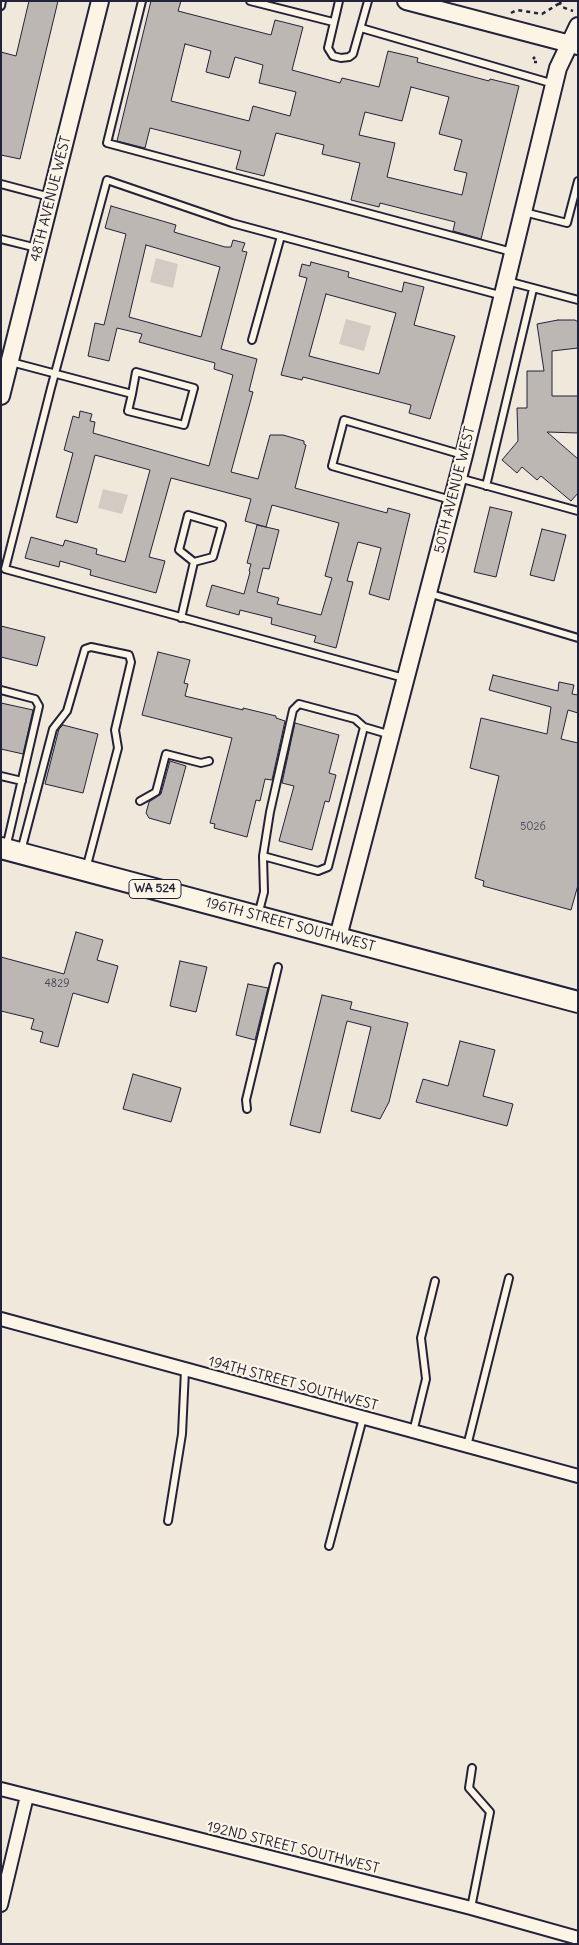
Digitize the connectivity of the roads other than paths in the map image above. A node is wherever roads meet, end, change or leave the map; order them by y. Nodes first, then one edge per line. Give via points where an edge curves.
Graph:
1 (2, 1) edge
2 (100, 1) edge
3 (142, 1) edge
4 (250, 1) edge
5 (339, 1) edge
6 (368, 1) edge
7 (406, 1) edge
8 (428, 4) edge
9 (1, 6) edge
10 (334, 22) junction
11 (578, 26) edge
12 (361, 28) junction
13 (574, 45) edge
14 (554, 84) junction
15 (578, 181) edge
16 (1, 184) edge
17 (51, 198) junction
18 (523, 212) junction
19 (281, 236) junction
20 (1, 239) edge
21 (38, 249) junction
22 (513, 252) junction
23 (505, 288) junction
24 (533, 288) junction
25 (578, 300) edge
26 (252, 340) dead end
27 (6, 366) edge
28 (55, 374) junction
29 (132, 394) junction
30 (1, 396) edge
31 (464, 456) junction
32 (458, 478) junction
33 (486, 486) junction
34 (452, 500) junction
35 (578, 511) edge
36 (194, 562) junction
37 (428, 593) junction
38 (181, 618) junction
39 (578, 638) edge
40 (406, 679) junction
41 (1, 690) edge
42 (364, 727) junction
43 (391, 735) junction
44 (210, 761) dead end
45 (1, 776) edge
46 (22, 781) junction
47 (140, 801) dead end
48 (9, 850) edge
49 (263, 856) junction
50 (86, 870) junction
51 (257, 916) junction
52 (338, 937) junction
53 (278, 967) dead end
54 (578, 1002) edge
55 (247, 1109) dead end
56 (509, 1278) dead end
57 (435, 1281) dead end
58 (1, 1318) edge
59 (186, 1370) junction
60 (363, 1418) junction
61 (413, 1432) junction
62 (467, 1446) junction
63 (578, 1476) edge
64 (168, 1521) dead end
65 (329, 1546) dead end
66 (472, 1768) dead end
67 (1, 1788) edge
68 (27, 1796) junction
69 (1, 1905) edge
70 (471, 1908) junction
71 (578, 1938) edge

1 - 9 lane
2 - 17 street, 48TH AVENUE WEST
3 - 22 lane via 107,143
4 - 10 lane
5 - 10 lane
6 - 12 lane
7 - 8 street
8 - 13 street
10 - 12 lane via 328,48 332,56 341,58 353,54
11 - 13 street, 50TH AVENUE WEST
12 - 14 lane
13 - 14 street, 50TH AVENUE WEST via 558,68
14 - 18 street, 50TH AVENUE WEST
15 - 18 lane via 567,223
16 - 17 lane
17 - 21 street, 48TH AVENUE WEST
18 - 22 street, 50TH AVENUE WEST
19 - 23 lane
19 - 26 lane
19 - 28 lane via 232,223 107,180
20 - 21 lane
21 - 27 street, 48TH AVENUE WEST
22 - 23 street, 50TH AVENUE WEST
23 - 24 lane
23 - 31 street, 50TH AVENUE WEST
24 - 25 lane
24 - 33 lane
27 - 28 lane
27 - 30 street, 48TH AVENUE WEST
28 - 29 lane
28 - 38 lane via 4,569
29 - 29 lane via 128,411 184,425 194,388 136,372
31 - 32 street, 50TH AVENUE WEST
31 - 34 lane via 344,420 332,466
32 - 33 lane
32 - 34 street, 50TH AVENUE WEST
33 - 35 lane
34 - 37 street, 50TH AVENUE WEST
36 - 36 lane via 214,557 222,525 188,516 179,550
36 - 38 lane
37 - 39 lane
37 - 40 street, 50TH AVENUE WEST
38 - 40 lane
40 - 43 street, 50TH AVENUE WEST
41 - 46 lane via 35,699 39,706
42 - 43 lane
42 - 49 lane via 328,867 318,871
42 - 49 lane via 355,719 300,704 294,710
43 - 52 street, 50TH AVENUE WEST
44 - 47 lane via 201,763 166,754 156,792
45 - 46 lane
46 - 48 lane
48 - 50 main road, 196TH STREET SOUTHWEST / WA 524
48 - 50 lane via 53,729 67,712 85,649 91,647 129,655 131,662 114,730 118,748
49 - 51 lane via 264,892
50 - 51 main road, 196TH STREET SOUTHWEST / WA 524
51 - 52 main road, 196TH STREET SOUTHWEST / WA 524
52 - 54 main road, 196TH STREET SOUTHWEST / WA 524
53 - 55 lane via 246,1100
56 - 62 lane
57 - 61 lane via 421,1338 426,1379
58 - 59 street, 194TH STREET SOUTHWEST
59 - 60 street, 194TH STREET SOUTHWEST
59 - 64 lane via 182,1434
60 - 61 street, 194TH STREET SOUTHWEST
60 - 65 lane
61 - 62 street, 194TH STREET SOUTHWEST
62 - 63 street, 194TH STREET SOUTHWEST
66 - 70 lane via 469,1788 490,1812
67 - 68 street, 192ND STREET SOUTHWEST
68 - 69 street
68 - 70 street, 192ND STREET SOUTHWEST
70 - 71 street, 192ND STREET SOUTHWEST

